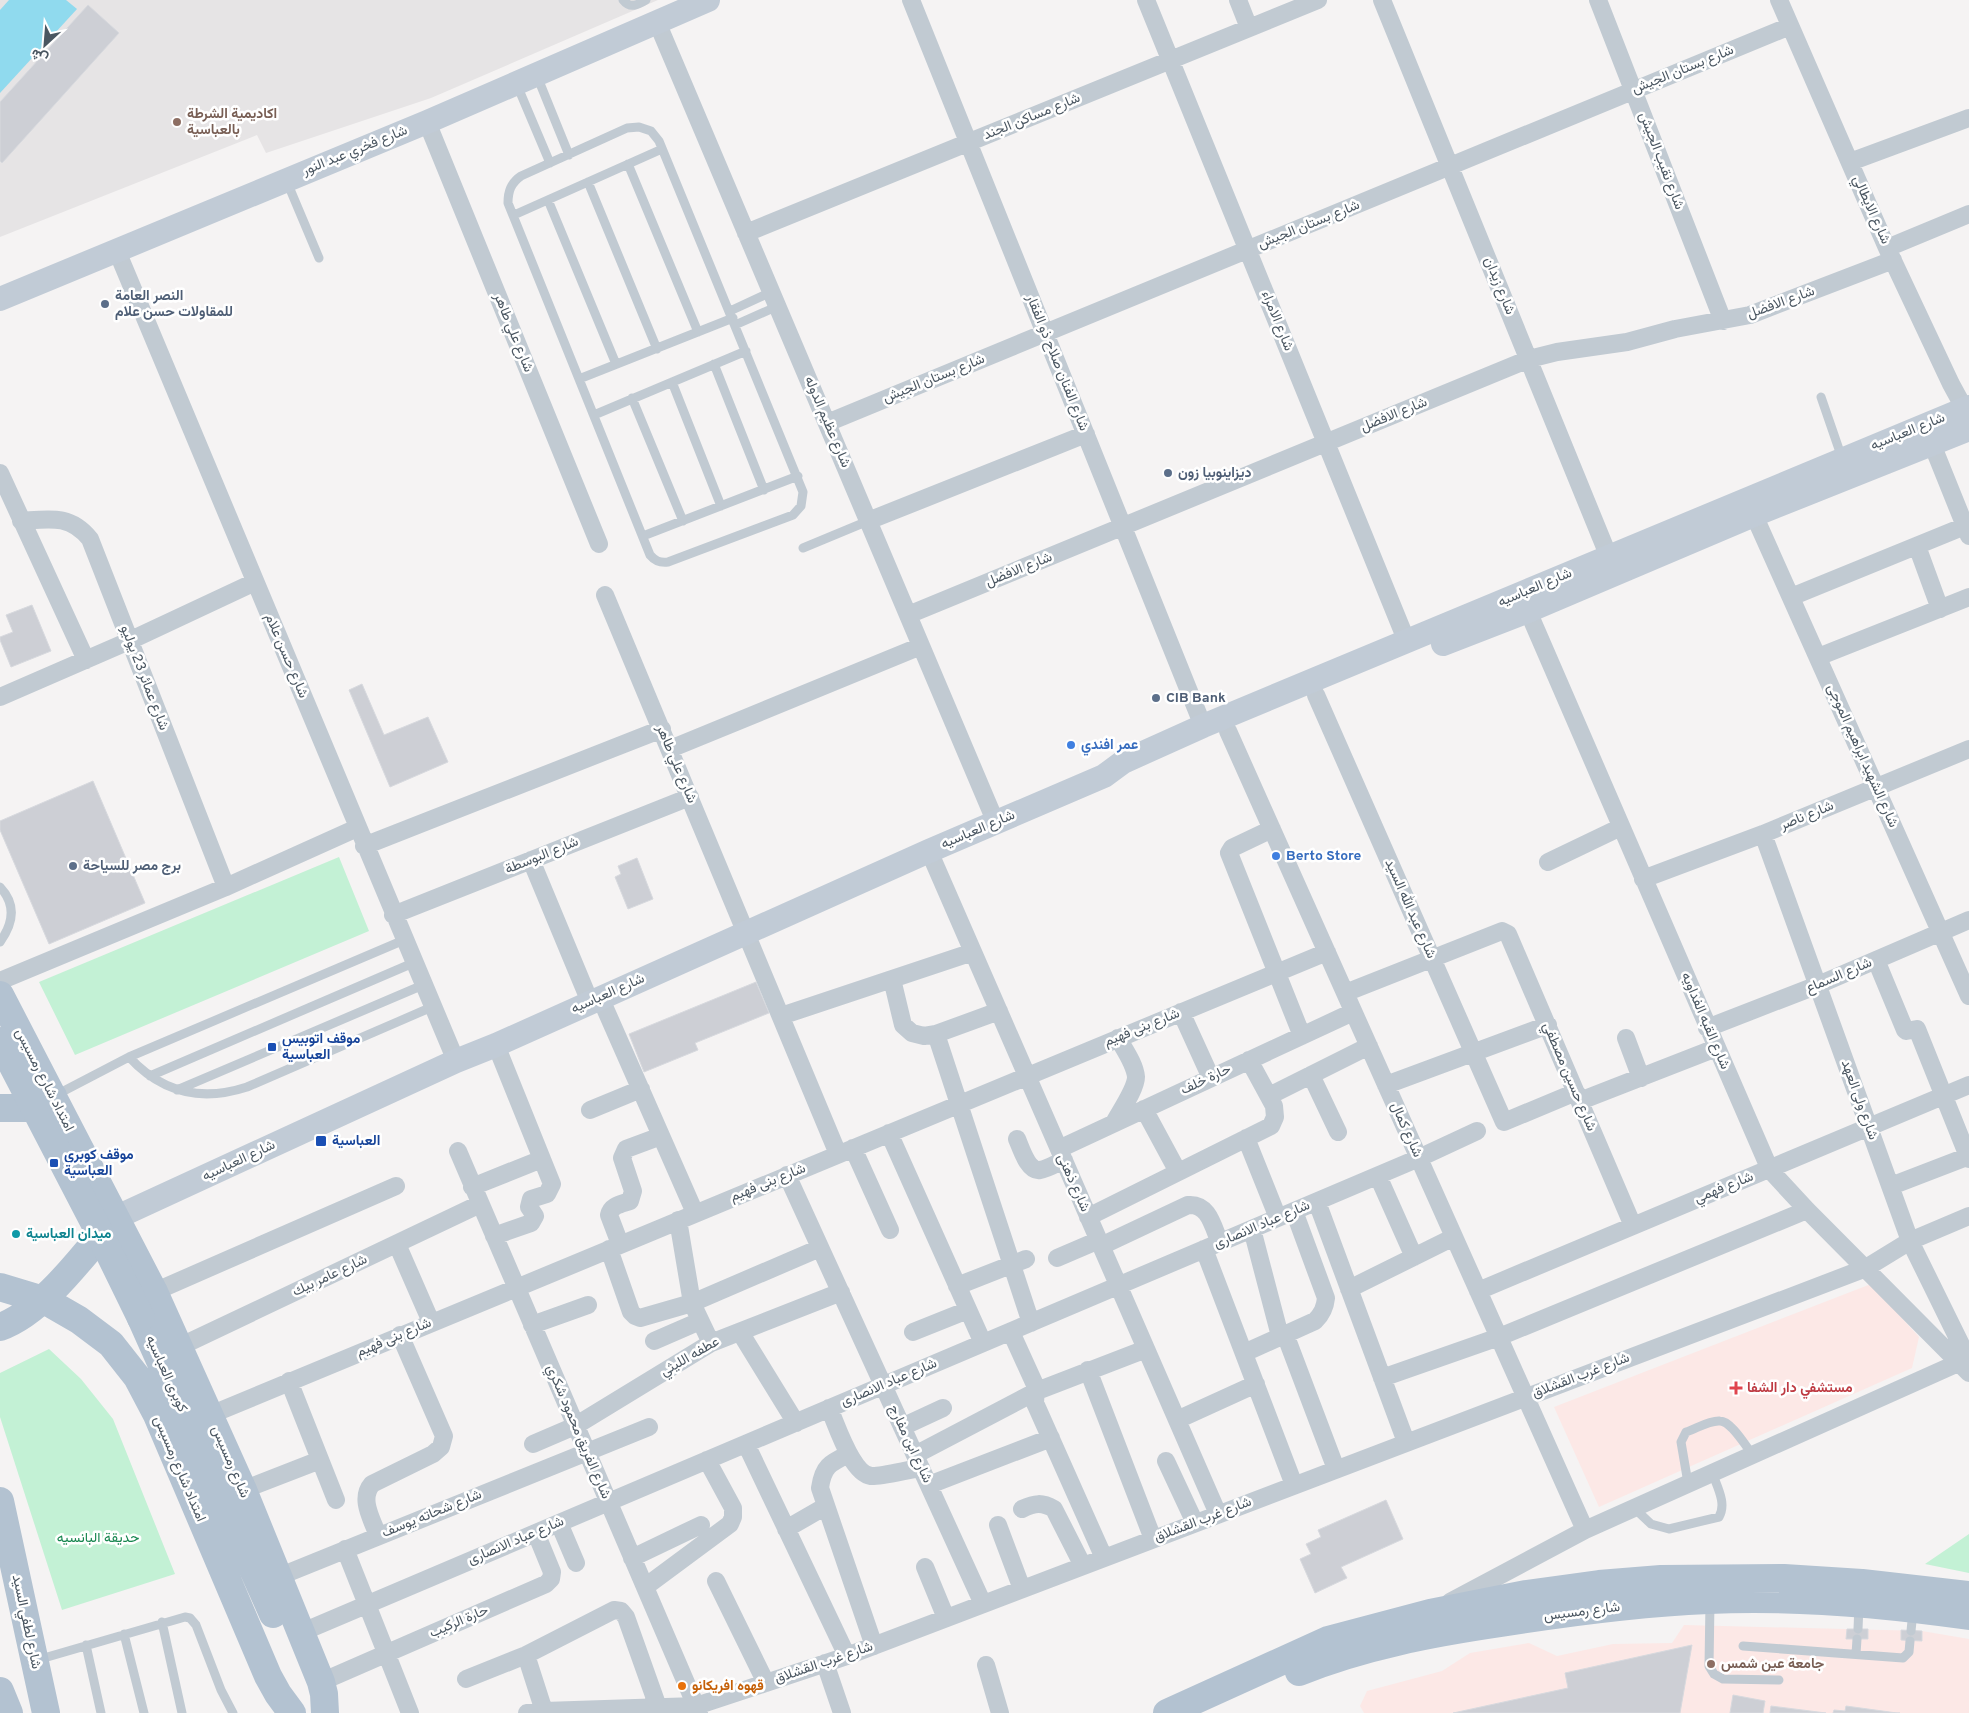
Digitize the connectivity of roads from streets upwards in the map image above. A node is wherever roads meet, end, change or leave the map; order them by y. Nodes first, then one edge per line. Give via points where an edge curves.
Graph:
1 (708, 0) edge
2 (911, 0) edge
3 (1146, 0) edge
4 (1238, 0) edge
5 (1318, 0) edge
6 (1382, 0) edge
7 (1598, 0) edge
8 (1779, 0) edge
9 (657, 22) junction
10 (1790, 26) junction
11 (1249, 28) junction
12 (1171, 60) junction
13 (1634, 91) junction
14 (1969, 118) edge
15 (427, 122) junction
16 (969, 143) junction
17 (1850, 162) junction
18 (1450, 166) junction
19 (1969, 214) edge
20 (746, 233) junction
21 (1248, 250) junction
22 (117, 251) junction
23 (1890, 254) junction
24 (0, 298) edge
25 (1723, 321) junction
26 (1045, 333) junction
27 (1528, 359) junction
28 (1968, 415) edge
29 (827, 423) junction
30 (1086, 434) junction
31 (1326, 442) junction
32 (1932, 444) junction
33 (1, 480) edge
34 (1754, 515) junction
35 (21, 521) junction
36 (868, 521) junction
37 (1966, 521) edge
38 (1123, 527) junction
39 (599, 544) dead end
40 (1917, 546) junction
41 (1612, 565) junction
42 (255, 582) junction
43 (606, 595) dead end
44 (1791, 597) junction
45 (1969, 597) edge
46 (1940, 609) junction
47 (1528, 611) junction
48 (908, 616) junction
49 (129, 641) junction
50 (1407, 642) junction
51 (921, 646) junction
52 (1818, 658) junction
53 (86, 660) junction
54 (1316, 695) junction
55 (0, 697) edge
56 (1203, 726) junction
57 (662, 729) junction
58 (1228, 731) junction
59 (670, 749) junction
60 (1969, 749) edge
61 (1104, 776) junction
62 (1876, 787) junction
63 (690, 797) junction
64 (996, 822) junction
65 (1621, 827) junction
66 (357, 828) junction
67 (1272, 829) junction
68 (1764, 834) junction
69 (364, 846) junction
70 (929, 851) junction
71 (531, 860) junction
72 (1548, 862) dead end
73 (1643, 879) junction
74 (226, 886) junction
75 (393, 915) junction
76 (1969, 920) edge
77 (747, 932) junction
78 (1941, 933) junction
79 (973, 952) junction
80 (1327, 952) junction
81 (1432, 959) junction
82 (1876, 960) junction
83 (1276, 973) junction
84 (892, 979) junction
85 (0, 982) edge
86 (1818, 985) junction
87 (1345, 993) junction
88 (0, 995) edge
89 (1969, 996) edge
90 (595, 1000) junction
91 (999, 1011) junction
92 (1181, 1012) junction
93 (1353, 1012) junction
94 (782, 1016) junction
95 (1548, 1025) junction
96 (1708, 1028) junction
97 (936, 1034) junction
98 (1302, 1036) junction
99 (1118, 1038) junction
100 (1626, 1038) dead end
101 (0, 1041) edge
102 (496, 1045) junction
103 (1369, 1046) junction
104 (1716, 1048) junction
105 (1473, 1052) junction
106 (1249, 1060) junction
107 (456, 1061) junction
108 (1311, 1075) junction
109 (1027, 1076) junction
110 (1211, 1078) junction
111 (1641, 1078) junction
112 (1386, 1085) junction
113 (1969, 1085) edge
114 (641, 1090) junction
115 (1944, 1095) junction
116 (53, 1096) junction
117 (1268, 1096) junction
118 (1578, 1097) junction
119 (958, 1104) junction
120 (0, 1108) edge
121 (1144, 1109) junction
122 (590, 1110) dead end
123 (1114, 1123) junction
124 (1869, 1127) junction
125 (1338, 1132) dead end
126 (1477, 1132) dead end
127 (889, 1133) junction
128 (661, 1136) junction
129 (1246, 1138) junction
130 (1017, 1139) dead end
131 (458, 1151) dead end
132 (846, 1151) junction
133 (1061, 1155) junction
134 (1419, 1158) junction
135 (1969, 1158) edge
136 (542, 1159) junction
137 (1770, 1170) junction
138 (1178, 1172) junction
139 (787, 1175) junction
140 (1378, 1176) junction
141 (396, 1186) dead end
142 (1891, 1186) junction
143 (472, 1187) junction
144 (1317, 1202) junction
145 (480, 1204) junction
146 (1807, 1210) junction
147 (695, 1213) junction
148 (1286, 1214) junction
149 (1969, 1216) edge
150 (1088, 1217) junction
151 (115, 1218) junction
152 (678, 1220) junction
153 (1633, 1226) junction
154 (1252, 1229) junction
155 (890, 1230) dead end
156 (494, 1236) junction
157 (1454, 1238) junction
158 (1910, 1241) junction
159 (1100, 1243) junction
160 (397, 1244) junction
161 (614, 1246) junction
162 (1212, 1246) junction
163 (820, 1248) junction
164 (1414, 1257) junction
165 (1057, 1258) dead end
166 (1019, 1262) junction
167 (1866, 1268) junction
168 (958, 1286) junction
169 (1119, 1286) junction
170 (0, 1287) edge
171 (516, 1287) junction
172 (1349, 1289) junction
173 (1478, 1291) junction
174 (154, 1292) junction
175 (841, 1292) junction
176 (43, 1300) junction
177 (692, 1303) junction
178 (588, 1305) dead end
179 (968, 1310) junction
180 (700, 1321) junction
181 (431, 1322) junction
182 (1031, 1323) junction
183 (532, 1325) junction
184 (0, 1327) edge
185 (740, 1332) junction
186 (914, 1332) dead end
187 (1010, 1332) junction
188 (400, 1335) junction
189 (1282, 1335) junction
190 (1499, 1337) junction
191 (654, 1341) dead end
192 (711, 1343) junction
193 (983, 1343) junction
194 (179, 1347) junction
195 (1146, 1349) junction
196 (1244, 1353) junction
197 (1965, 1366) edge
198 (1088, 1370) junction
199 (1382, 1378) junction
200 (289, 1381) junction
201 (1256, 1384) junction
202 (883, 1385) junction
203 (1036, 1391) junction
204 (1526, 1397) junction
205 (829, 1408) junction
206 (943, 1408) dead end
207 (210, 1415) junction
208 (1177, 1420) junction
209 (796, 1423) junction
210 (576, 1426) junction
211 (649, 1427) dead end
212 (902, 1427) junction
213 (1051, 1438) junction
214 (1406, 1442) junction
215 (532, 1444) dead end
216 (746, 1444) junction
217 (586, 1451) junction
218 (849, 1454) junction
219 (320, 1460) junction
220 (707, 1460) junction
221 (1166, 1460) dead end
222 (918, 1462) junction
223 (1336, 1469) junction
224 (929, 1485) junction
225 (1294, 1485) junction
226 (242, 1490) junction
227 (0, 1500) edge
228 (336, 1500) dead end
229 (608, 1502) junction
230 (826, 1506) junction
231 (1022, 1508) dead end
232 (1218, 1514) junction
233 (558, 1523) junction
234 (1195, 1523) junction
235 (701, 1525) dead end
236 (998, 1525) dead end
237 (786, 1529) junction
238 (1585, 1530) junction
239 (536, 1533) junction
240 (378, 1536) junction
241 (1153, 1539) junction
242 (345, 1549) junction
243 (632, 1558) junction
244 (1104, 1558) junction
245 (576, 1563) dead end
246 (1083, 1566) junction
247 (925, 1567) dead end
248 (278, 1577) junction
249 (716, 1581) dead end
250 (0, 1586) edge
251 (645, 1587) junction
252 (1022, 1589) junction
253 (1969, 1595) edge
254 (367, 1604) junction
255 (983, 1604) junction
256 (1430, 1613) junction
257 (1969, 1616) edge
258 (946, 1618) junction
259 (300, 1633) junction
260 (874, 1646) junction
261 (32, 1651) junction
262 (386, 1653) junction
263 (526, 1655) junction
264 (847, 1656) junction
265 (825, 1663) junction
266 (986, 1664) dead end
267 (466, 1678) dead end
268 (321, 1682) junction
269 (766, 1683) junction
270 (0, 1691) edge
271 (658, 1707) junction
272 (698, 1709) edge
273 (568, 1711) edge
274 (535, 1712) edge
275 (9, 1713) edge
276 (46, 1713) edge
277 (292, 1713) edge
278 (318, 1713) edge
279 (325, 1713) edge
280 (410, 1713) edge
281 (842, 1713) edge
282 (1000, 1713) edge
283 (1166, 1713) edge
284 (1210, 1713) edge

1 - 9 main road, شارع فخري عبد النور
2 - 16 street, شارع الفنان صلاح ذو الفقار
3 - 12 street, شارع الامراء
4 - 11 street
5 - 11 street, شارع مساكن الجند
6 - 18 street, شارع زيدان
7 - 13 street, شارع نقيب الجيش
8 - 10 street, شارع الايطالي
9 - 15 main road, شارع فخري عبد النور
9 - 20 street, شارع عظيم الدوله
10 - 13 street, شارع بستان الجيش
10 - 17 street, شارع الايطالي
11 - 12 street, شارع مساكن الجند
12 - 16 street, شارع مساكن الجند
12 - 21 street, شارع الامراء
13 - 18 street, شارع بستان الجيش
13 - 25 street, شارع نقيب الجيش
14 - 17 street
15 - 22 main road, شارع فخري عبد النور
15 - 39 street, شارع علي طاهر
16 - 20 street, شارع مساكن الجند
16 - 26 street, شارع الفنان صلاح ذو الفقار
17 - 23 street, شارع الايطالي
18 - 21 street, شارع بستان الجيش
18 - 27 street, شارع زيدان
19 - 23 street, شارع الافضل
20 - 29 street, شارع عظيم الدوله
21 - 26 street, شارع بستان الجيش
21 - 31 street, شارع الامراء
22 - 24 main road, شارع فخري عبد النور
22 - 42 street, شارع حسن علام
23 - 25 street, شارع الافضل via 1762,311
23 - 28 street, شارع الايطالي
25 - 27 street, شارع الافضل
26 - 29 street, شارع بستان الجيش
26 - 30 street, شارع الفنان صلاح ذو الفقار
27 - 31 street, شارع الافضل
27 - 41 street, شارع زيدان
28 - 32 main road, شارع العباسيه
28 - 41 main road, شارع العباسيه via 1842,459
29 - 36 street, شارع عظيم الدوله
30 - 36 street
30 - 38 street, شارع الفنان صلاح ذو الفقار
31 - 38 street, شارع الافضل
31 - 50 street, شارع الامراء
32 - 34 main road, شارع العباسيه
32 - 37 street
33 - 35 street
34 - 41 main road, شارع العباسيه
34 - 44 street, شارع الشهيد ابراهيم الموجى
35 - 49 street, شارع عمائر 23 يوليو via 62,520 78,526 90,538
35 - 53 street
36 - 48 street, شارع عظيم الدوله
37 - 40 street
38 - 48 street, شارع الافضل
38 - 56 street, شارع الفنان صلاح ذو الفقار
40 - 44 street
40 - 46 street
41 - 47 main road, شارع العباسيه
41 - 50 main road, شارع العباسيه
42 - 49 street
42 - 66 street, شارع حسن علام
43 - 57 street, شارع علي طاهر
44 - 52 street, شارع الشهيد ابراهيم الموجى
45 - 46 street
46 - 52 street
47 - 54 main road, شارع العباسيه
47 - 65 street, شارع القبه الفداويه
48 - 51 street, شارع عظيم الدوله
49 - 53 street
49 - 74 street, شارع عمائر 23 يوليو
50 - 56 main road, شارع العباسيه
51 - 59 street
51 - 64 street, شارع عظيم الدوله
52 - 62 street, شارع الشهيد ابراهيم الموجى
53 - 55 street
54 - 58 main road, شارع العباسيه
54 - 81 street, شارع عبد الله السيد
56 - 61 main road, شارع العباسيه via 1123,762
57 - 59 street, شارع علي طاهر
57 - 69 street
58 - 61 main road, شارع العباسيه via 1126,772
58 - 67 street, شارع كمال
59 - 63 street, شارع علي طاهر
60 - 62 street, شارع ناصر
61 - 64 main road, شارع العباسيه
62 - 68 street, شارع ناصر
62 - 78 street, شارع الشهيد ابراهيم الموجى
63 - 71 street, شارع البوسطة
63 - 77 street, شارع علي طاهر
64 - 70 main road, شارع العباسيه
65 - 72 street
65 - 73 street, شارع القبه الفداويه
66 - 69 street, شارع حسن علام
66 - 74 street
67 - 80 street, شارع كمال
67 - 83 street via 1232,848 1229,853
68 - 73 street, شارع ناصر
68 - 86 street, شارع ولى العهد
69 - 75 street, شارع حسن علام
70 - 77 main road, شارع العباسيه
70 - 79 street, شارع ذهنى
71 - 75 street, شارع البوسطة
71 - 90 street
73 - 96 street, شارع القبه الفداويه
74 - 85 street
75 - 107 street, شارع حسن علام
76 - 78 street, شارع السماع
77 - 90 main road, شارع العباسيه
77 - 94 street, شارع علي طاهر
78 - 82 street, شارع السماع
78 - 89 street, شارع الشهيد ابراهيم الموجى
79 - 84 street
79 - 91 street, شارع ذهنى
80 - 83 street, شارع بنى فهيم
80 - 87 street, شارع كمال
81 - 87 street
81 - 95 street, شارع حسين مصطفي via 1502,931 1508,934
81 - 105 street, شارع عبد الله السيد
82 - 86 street, شارع السماع
82 - 115 street via 1904,1030 1916,1029
83 - 92 street, شارع بنى فهيم
83 - 98 street
84 - 94 street
84 - 97 street via 903,1025 912,1033
86 - 96 street, شارع السماع
86 - 124 street, شارع ولى العهد
87 - 93 street, شارع كمال
88 - 116 main road, امتداد شارع رمسيس
90 - 102 main road, شارع العباسيه
90 - 114 street
91 - 97 street
91 - 109 street, شارع ذهنى
92 - 99 street, شارع بنى فهيم
92 - 110 street
93 - 98 street, حارة خلف
93 - 103 street, شارع كمال
94 - 132 street, شارع علي طاهر
95 - 105 street
95 - 118 street, شارع حسين مصطفي
96 - 104 street, شارع القبه الفداويه
97 - 119 street
98 - 106 street, حارة خلف
99 - 109 street, شارع بنى فهيم
99 - 123 street via 1136,1078
100 - 111 street
101 - 278 main road, كوبرى العباسيه, bridge via 141,1318
102 - 107 main road, شارع العباسيه
102 - 136 street
103 - 108 street
103 - 112 street, شارع كمال
104 - 111 street
104 - 137 street, شارع القبه الفداويه
105 - 112 street
105 - 118 street, شارع عبد الله السيد via 1504,1122
106 - 110 street, حارة خلف
106 - 117 street
107 - 151 main road, شارع العباسيه
108 - 117 street
108 - 125 street
109 - 119 street, شارع بنى فهيم
109 - 133 street, شارع ذهنى
110 - 121 street, حارة خلف
111 - 118 street
112 - 134 street, شارع كمال
113 - 115 street, شارع فهمي
114 - 122 street
114 - 128 street
115 - 124 street, شارع فهمي
115 - 135 street
116 - 120 main road via 29,1108
116 - 151 main road, امتداد شارع رمسيس
117 - 129 street via 1274,1106 1275,1117 1271,1126
118 - 153 street, شارع حسين مصطفي
119 - 127 street, شارع بنى فهيم
119 - 166 street
121 - 123 street, حارة خلف
121 - 138 street
123 - 133 street, حارة خلف
124 - 137 street, شارع فهمي
124 - 142 street, شارع ولى العهد
126 - 134 street, شارع عباد الانصارى
127 - 132 street, شارع بنى فهيم
127 - 168 street
128 - 147 street
128 - 161 street via 623,1153 633,1192 630,1201 610,1210
129 - 138 street
129 - 148 street
130 - 133 street, حارة خلف via 1030,1167 1035,1170
131 - 143 street, شارع الفريق محمود شكري
132 - 139 street, شارع بنى فهيم
132 - 155 street, شارع علي طاهر
133 - 150 street, شارع ذهنى
134 - 140 street, شارع عباد الانصارى
134 - 157 street, شارع كمال
135 - 142 street
136 - 143 street
136 - 156 street via 552,1184 547,1194 531,1199 529,1207 534,1220
137 - 146 street, شارع القبه الفداويه
137 - 153 street, شارع فهمي
138 - 150 street
139 - 147 street, شارع بنى فهيم
139 - 163 street, شارع ابن مفارج
140 - 144 street, شارع عباد الانصارى
140 - 164 street
141 - 174 street
142 - 158 street, شارع ولى العهد
143 - 145 street, شارع الفريق محمود شكري
144 - 148 street, شارع عباد الانصارى
144 - 172 street
145 - 156 street, شارع الفريق محمود شكري
145 - 160 street, شارع عامر بيك
146 - 167 street, شارع القبه الفداويه
146 - 190 street
147 - 152 street, شارع بنى فهيم
148 - 154 street, شارع عباد الانصارى
148 - 189 street via 1326,1298 1325,1306 1315,1321
149 - 158 street, شارع غرب القشلاق
150 - 159 street, شارع ذهنى
151 - 174 main road, شارع رمسيس
151 - 176 main road
152 - 161 street, شارع بنى فهيم
152 - 177 street
153 - 173 street, شارع فهمي
154 - 162 street, شارع عباد الانصارى
154 - 189 street
156 - 171 street, شارع الفريق محمود شكري
157 - 164 street
157 - 173 street, شارع كمال
158 - 167 street, شارع غرب القشلاق
158 - 197 street, شارع ولى العهد
159 - 162 street via 1194,1205 1206,1210
159 - 165 street
159 - 169 street, شارع ذهنى
160 - 181 street
160 - 194 street, شارع عامر بيك
161 - 171 street, شارع بنى فهيم
161 - 177 street via 631,1312 635,1316 640,1318
162 - 169 street, شارع عباد الانصارى
162 - 196 street
163 - 175 street, شارع ابن مفارج
163 - 177 street
164 - 172 street
166 - 168 street
166 - 182 street
167 - 197 street, شارع القبه الفداويه
167 - 204 street, شارع غرب القشلاق
168 - 179 street
169 - 182 street, شارع عباد الانصارى
169 - 195 street, شارع ذهنى
170 - 176 main road, امتداد شارع رمسيس
171 - 181 street, شارع بنى فهيم
171 - 183 street, شارع الفريق محمود شكري
172 - 199 street
173 - 190 street, شارع كمال
174 - 194 main road, شارع رمسيس
175 - 185 street, عطفه الليثي
175 - 202 street, شارع ابن مفارج
176 - 184 main road via 27,1313
176 - 277 main road, امتداد شارع رمسيس via 79,1320 111,1344 137,1377 157,1415 268,1676
177 - 180 street
178 - 183 street
179 - 186 street
179 - 193 street
180 - 191 street
180 - 192 street
181 - 188 street, شارع بنى فهيم
182 - 187 street, شارع عباد الانصارى
183 - 210 street, شارع الفريق محمود شكري
185 - 192 street, عطفه الليثي
185 - 209 street
187 - 193 street, شارع عباد الانصارى
187 - 203 street
188 - 200 street, شارع بنى فهيم
188 - 240 street via 444,1436 441,1447 433,1454 372,1484 366,1491 365,1501
189 - 196 street
189 - 223 street
190 - 199 street
190 - 204 street, شارع كمال
192 - 210 street, عطفه الليثي
193 - 202 street, شارع عباد الانصارى
194 - 207 main road, شارع رمسيس
195 - 198 street
195 - 208 street, شارع ذهنى
196 - 201 street
197 - 238 street, شارع رمسيس via 1752,1454
198 - 203 street
198 - 241 street
199 - 214 street
200 - 207 street, شارع بنى فهيم
200 - 219 street
201 - 208 street
201 - 225 street
202 - 205 street, شارع عباد الانصارى
202 - 212 street, شارع ابن مفارج
203 - 213 street via 1035,1403
203 - 222 street
204 - 214 street, شارع غرب القشلاق
204 - 238 street, شارع كمال
205 - 209 street, شارع عباد الانصارى
205 - 218 street
206 - 212 street
207 - 226 main road, شارع رمسيس
208 - 232 street, شارع ذهنى
209 - 216 street, شارع عباد الانصارى
210 - 215 street, عطفه الليثي
210 - 217 street, شارع الفريق محمود شكري
211 - 217 street, شارع شحاته يوسف
212 - 222 street, شارع ابن مفارج
213 - 224 street
213 - 244 street
214 - 223 street, شارع غرب القشلاق
216 - 220 street, شارع عباد الانصارى
216 - 237 street
217 - 229 street, شارع الفريق محمود شكري
217 - 240 street, شارع شحاته يوسف
218 - 222 street via 860,1471 871,1476
218 - 230 street via 830,1464 822,1475 820,1488
219 - 226 street
219 - 228 street
220 - 229 street, شارع عباد الانصارى
220 - 251 street via 733,1508 730,1524
221 - 234 street
222 - 224 street, شارع ابن مفارج
223 - 225 street, شارع غرب القشلاق
224 - 255 street, شارع ابن مفارج
225 - 232 street, شارع غرب القشلاق
226 - 248 main road, شارع رمسيس
227 - 261 main road, شارع لطفي السيد
229 - 233 street, شارع عباد الانصارى
229 - 243 street, شارع الفريق محمود شكري
230 - 237 street
230 - 260 street
231 - 246 street via 1036,1503 1054,1509
232 - 234 street, شارع غرب القشلاق
233 - 239 street, شارع عباد الانصارى
233 - 245 street
234 - 241 street, شارع غرب القشلاق
235 - 243 street
236 - 252 street
237 - 264 street
238 - 256 street, شارع رمسيس
239 - 254 street, شارع عباد الانصارى
239 - 262 street, حارة الركيب via 552,1572 546,1584
240 - 242 street, شارع شحاته يوسف
241 - 244 street, شارع غرب القشلاق
242 - 248 street, شارع شحاته يوسف
242 - 254 street
243 - 251 street, شارع الفريق محمود شكري
244 - 246 street, شارع غرب القشلاق
246 - 252 street, شارع غرب القشلاق
247 - 258 street
248 - 259 main road, شارع رمسيس
249 - 269 street
250 - 261 main road
251 - 272 street, شارع الفريق محمود شكري
252 - 255 street, شارع غرب القشلاق
253 - 256 main road, شارع رمسيس via 1784,1578 1661,1579 1526,1594
254 - 259 street, شارع عباد الانصارى
254 - 262 street
255 - 258 street, شارع غرب القشلاق
256 - 283 main road, شارع رمسيس via 1328,1640
257 - 284 main road, شارع رمسيس via 1912,1620 1858,1617 1785,1600 1710,1600 1604,1609 1437,1633 1331,1659
258 - 260 street, شارع غرب القشلاق
259 - 268 main road, شارع رمسيس
260 - 264 street, شارع غرب القشلاق
261 - 276 main road, شارع لطفي السيد
262 - 268 street, حارة الركيب
262 - 280 street
263 - 267 street
263 - 271 street via 614,1610 621,1611 626,1617
263 - 274 street
264 - 265 street, شارع غرب القشلاق
265 - 269 street, شارع غرب القشلاق
265 - 281 street
266 - 282 street
268 - 279 main road, شارع رمسيس
269 - 272 street, شارع غرب القشلاق
270 - 275 main road
271 - 272 street, شارع غرب القشلاق
271 - 273 street, شارع غرب القشلاق
273 - 274 street, شارع غرب القشلاق

